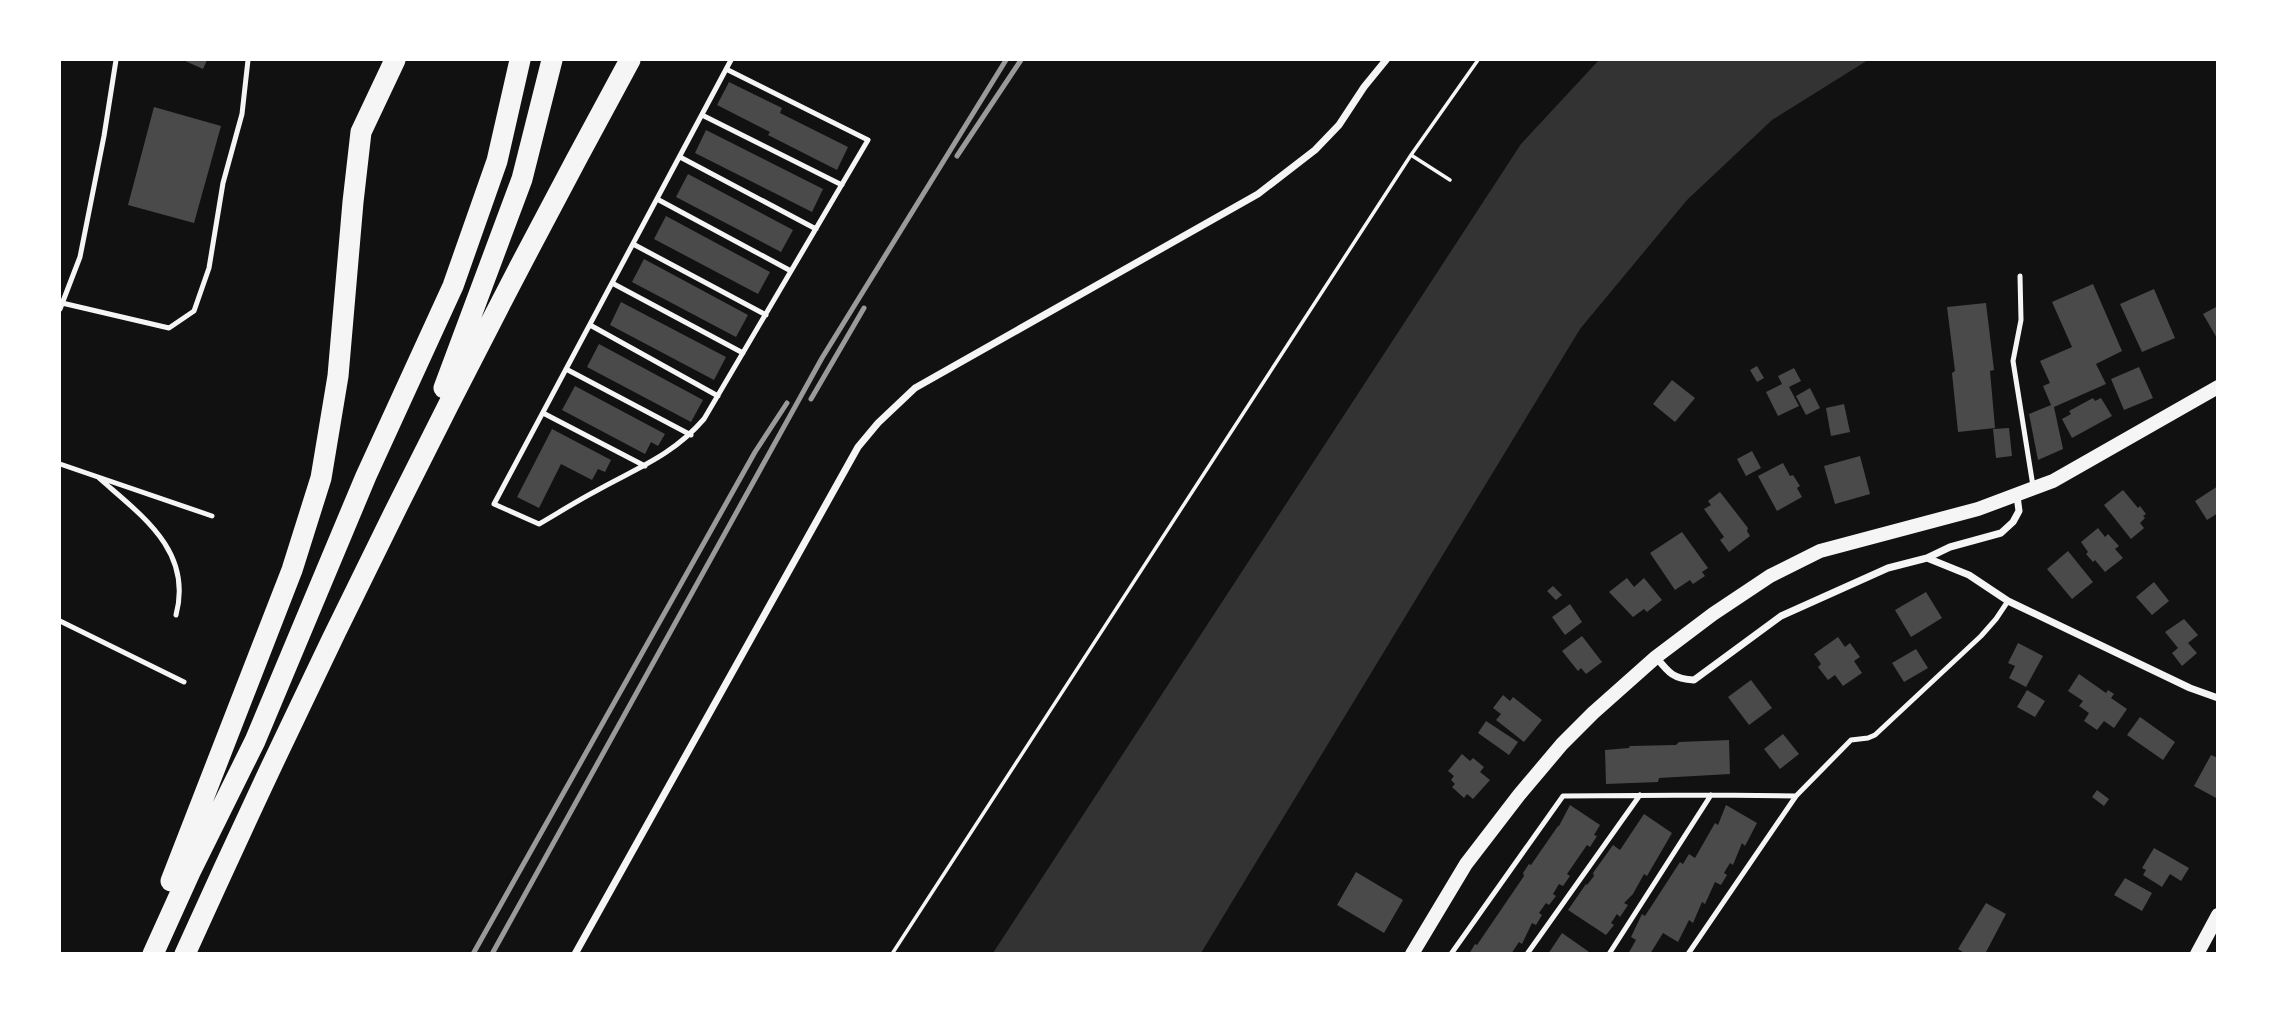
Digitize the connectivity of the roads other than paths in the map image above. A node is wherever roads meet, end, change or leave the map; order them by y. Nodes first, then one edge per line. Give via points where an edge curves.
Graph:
1 (116, 60) edge
2 (248, 60) edge
3 (394, 60) edge
4 (520, 60) edge
5 (552, 60) edge
6 (630, 60) edge
7 (731, 60) edge
8 (1386, 60) edge
9 (726, 69) junction
10 (702, 115) junction
11 (680, 157) junction
12 (842, 185) junction
13 (657, 199) junction
14 (816, 229) junction
15 (633, 244) junction
16 (791, 271) junction
17 (2020, 276) dead end
18 (612, 283) junction
19 (61, 306) edge
20 (766, 315) junction
21 (590, 325) junction
22 (743, 353) junction
23 (566, 369) junction
24 (2217, 387) edge
25 (719, 396) junction
26 (543, 412) junction
27 (691, 435) junction
28 (60, 464) edge
29 (645, 466) junction
30 (99, 478) junction
31 (2034, 489) junction
32 (2017, 496) junction
33 (393, 513) junction
34 (212, 516) dead end
35 (1927, 558) junction
36 (2008, 601) junction
37 (176, 615) dead end
38 (60, 621) edge
39 (1656, 657) junction
40 (184, 682) dead end
41 (2217, 698) edge
42 (1640, 795) junction
43 (1711, 795) junction
44 (1796, 796) junction
45 (2217, 915) edge
46 (144, 954) edge
47 (153, 954) edge
48 (185, 954) edge
49 (575, 954) edge
50 (1412, 954) edge
51 (1451, 954) edge
52 (1527, 954) edge
53 (1609, 954) edge
54 (1688, 954) edge
55 (2197, 954) edge

1 - 19 lane via 80,257
2 - 19 lane via 242,114 223,183 209,268 194,311 169,328
3 - 46 highway via 361,132 338,376 321,478 292,570
4 - 47 highway via 497,161 453,286 366,476 256,741
5 - 33 highway via 523,179
6 - 33 highway
7 - 9 lane
8 - 49 street via 1331,134 1258,194 915,388 878,423 858,447
9 - 10 lane
9 - 12 lane via 868,140
10 - 11 lane
10 - 12 lane
11 - 13 lane
11 - 14 lane
12 - 14 lane
13 - 15 lane
13 - 16 lane
14 - 16 lane
15 - 18 lane
15 - 20 lane
16 - 20 lane
17 - 31 lane via 2021,320 2013,361
18 - 21 lane
18 - 22 lane
20 - 22 lane
21 - 23 lane
21 - 25 lane
22 - 25 lane
23 - 26 lane
23 - 27 lane
24 - 31 main road
25 - 27 lane
26 - 29 lane
26 - 29 lane via 494,504 540,524
27 - 29 lane
28 - 30 lane
30 - 34 lane
30 - 37 lane via 153,526 173,556 181,579
31 - 32 main road
32 - 35 street via 2019,510 2007,529
32 - 39 main road via 1802,558 1713,614
33 - 48 highway
35 - 36 street via 1969,575
35 - 39 street via 1888,568 1781,616 1693,681 1680,680
36 - 41 street
36 - 44 lane via 1981,636 1875,735 1851,740
38 - 40 lane
39 - 50 main road via 1562,744 1519,795 1466,864
42 - 43 lane
42 - 51 lane via 1563,796
42 - 52 lane
43 - 44 lane
43 - 53 lane
44 - 54 lane
45 - 55 main road

